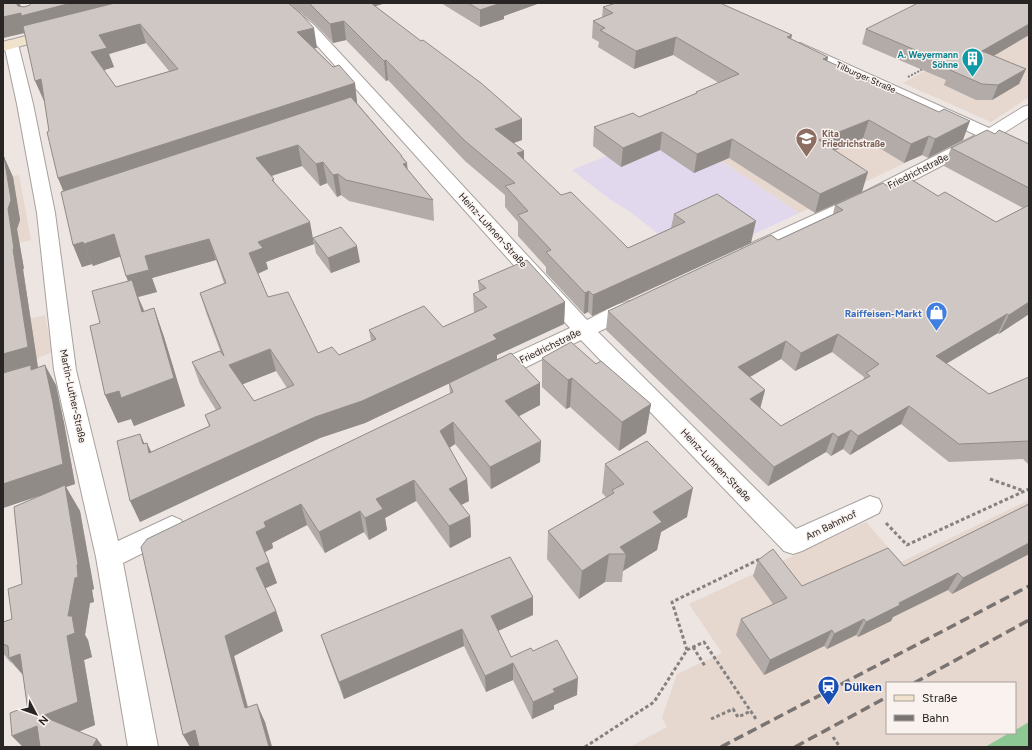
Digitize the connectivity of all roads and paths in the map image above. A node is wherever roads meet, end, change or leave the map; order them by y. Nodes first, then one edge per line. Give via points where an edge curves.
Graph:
1 (278, 3) edge
2 (66, 30) edge
3 (785, 40) edge
4 (7, 46) edge
5 (924, 69) edge
6 (889, 88) junction
7 (1029, 110) edge
8 (990, 134) junction
9 (1029, 153) edge
10 (738, 257) edge
11 (653, 297) edge
12 (584, 330) junction
13 (476, 382) edge
14 (990, 479) dead end
15 (1029, 489) edge
16 (1024, 491) junction
17 (870, 506) joint
18 (188, 520) edge
19 (793, 543) junction
20 (109, 557) junction
21 (693, 647) junction
22 (687, 650) junction
23 (705, 666) dead end
24 (751, 711) junction
25 (711, 719) dead end
26 (756, 719) dead end
27 (833, 737) dead end
28 (143, 747) edge
29 (585, 747) edge
30 (840, 747) edge

1 - 12 street, Heinz-Luhnen-Straße via 308,28 371,106
2 - 4 main road
3 - 6 street, Tilburger Straße
4 - 20 street, Martin-Luther-Straße via 53,210 55,372
5 - 6 path
6 - 8 street, Tilburger Straße
7 - 8 street, Friedrichstraße
8 - 9 street, Tilburger Straße
8 - 10 street, Friedrichstraße via 868,197
11 - 12 street, Friedrichstraße
12 - 13 street, Friedrichstraße
12 - 19 street, Heinz-Luhnen-Straße
14 - 16 path
15 - 16 path
16 - 17 path via 907,545
17 - 19 street, Am Bahnhof
18 - 20 street
19 - 22 path via 672,602
20 - 28 street, Martin-Luther-Straße
21 - 22 path
21 - 23 path
21 - 24 path via 704,642
22 - 29 path via 654,702
24 - 25 path via 738,717 733,709
24 - 26 path
27 - 30 path

